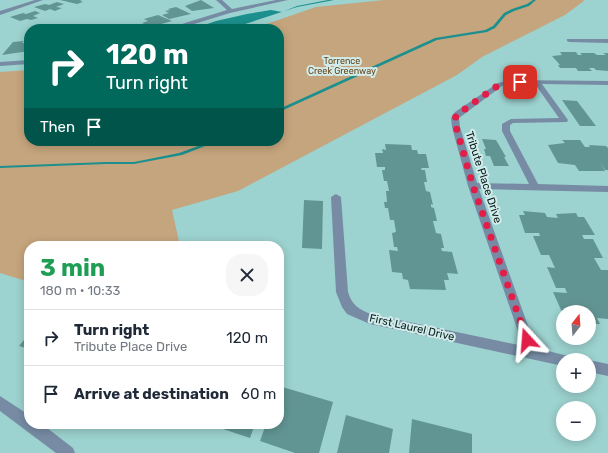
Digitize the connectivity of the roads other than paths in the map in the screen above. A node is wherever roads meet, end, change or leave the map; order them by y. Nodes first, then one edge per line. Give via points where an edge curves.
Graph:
1 (40, 0) edge
2 (219, 0) edge
3 (285, 0) edge
4 (230, 10) junction
5 (0, 13) edge
6 (188, 24) edge
7 (569, 40) dead end
8 (608, 40) edge
9 (24, 62) edge
10 (0, 64) edge
11 (537, 82) junction
12 (608, 83) edge
13 (473, 186) junction
14 (535, 187) junction
15 (608, 189) edge
16 (336, 197) dead end
17 (532, 354) junction
18 (556, 359) edge
19 (596, 367) edge
20 (608, 370) edge
21 (0, 403) edge
22 (24, 420) edge
23 (36, 429) edge
24 (68, 453) edge

1 - 5 street
2 - 4 street
3 - 4 street
4 - 6 street
7 - 8 street
9 - 10 street
11 - 12 street, Tribute Place Drive
11 - 13 street, Tribute Place Drive via 500,84 455,118
11 - 14 street via 564,120 511,120 506,124 506,131
13 - 14 street
13 - 17 street, Tribute Place Drive
14 - 15 street
16 - 17 street, First Laurel Drive via 342,292 346,306 370,319
17 - 18 street, First Laurel Drive
19 - 20 street
21 - 22 street
23 - 24 street

